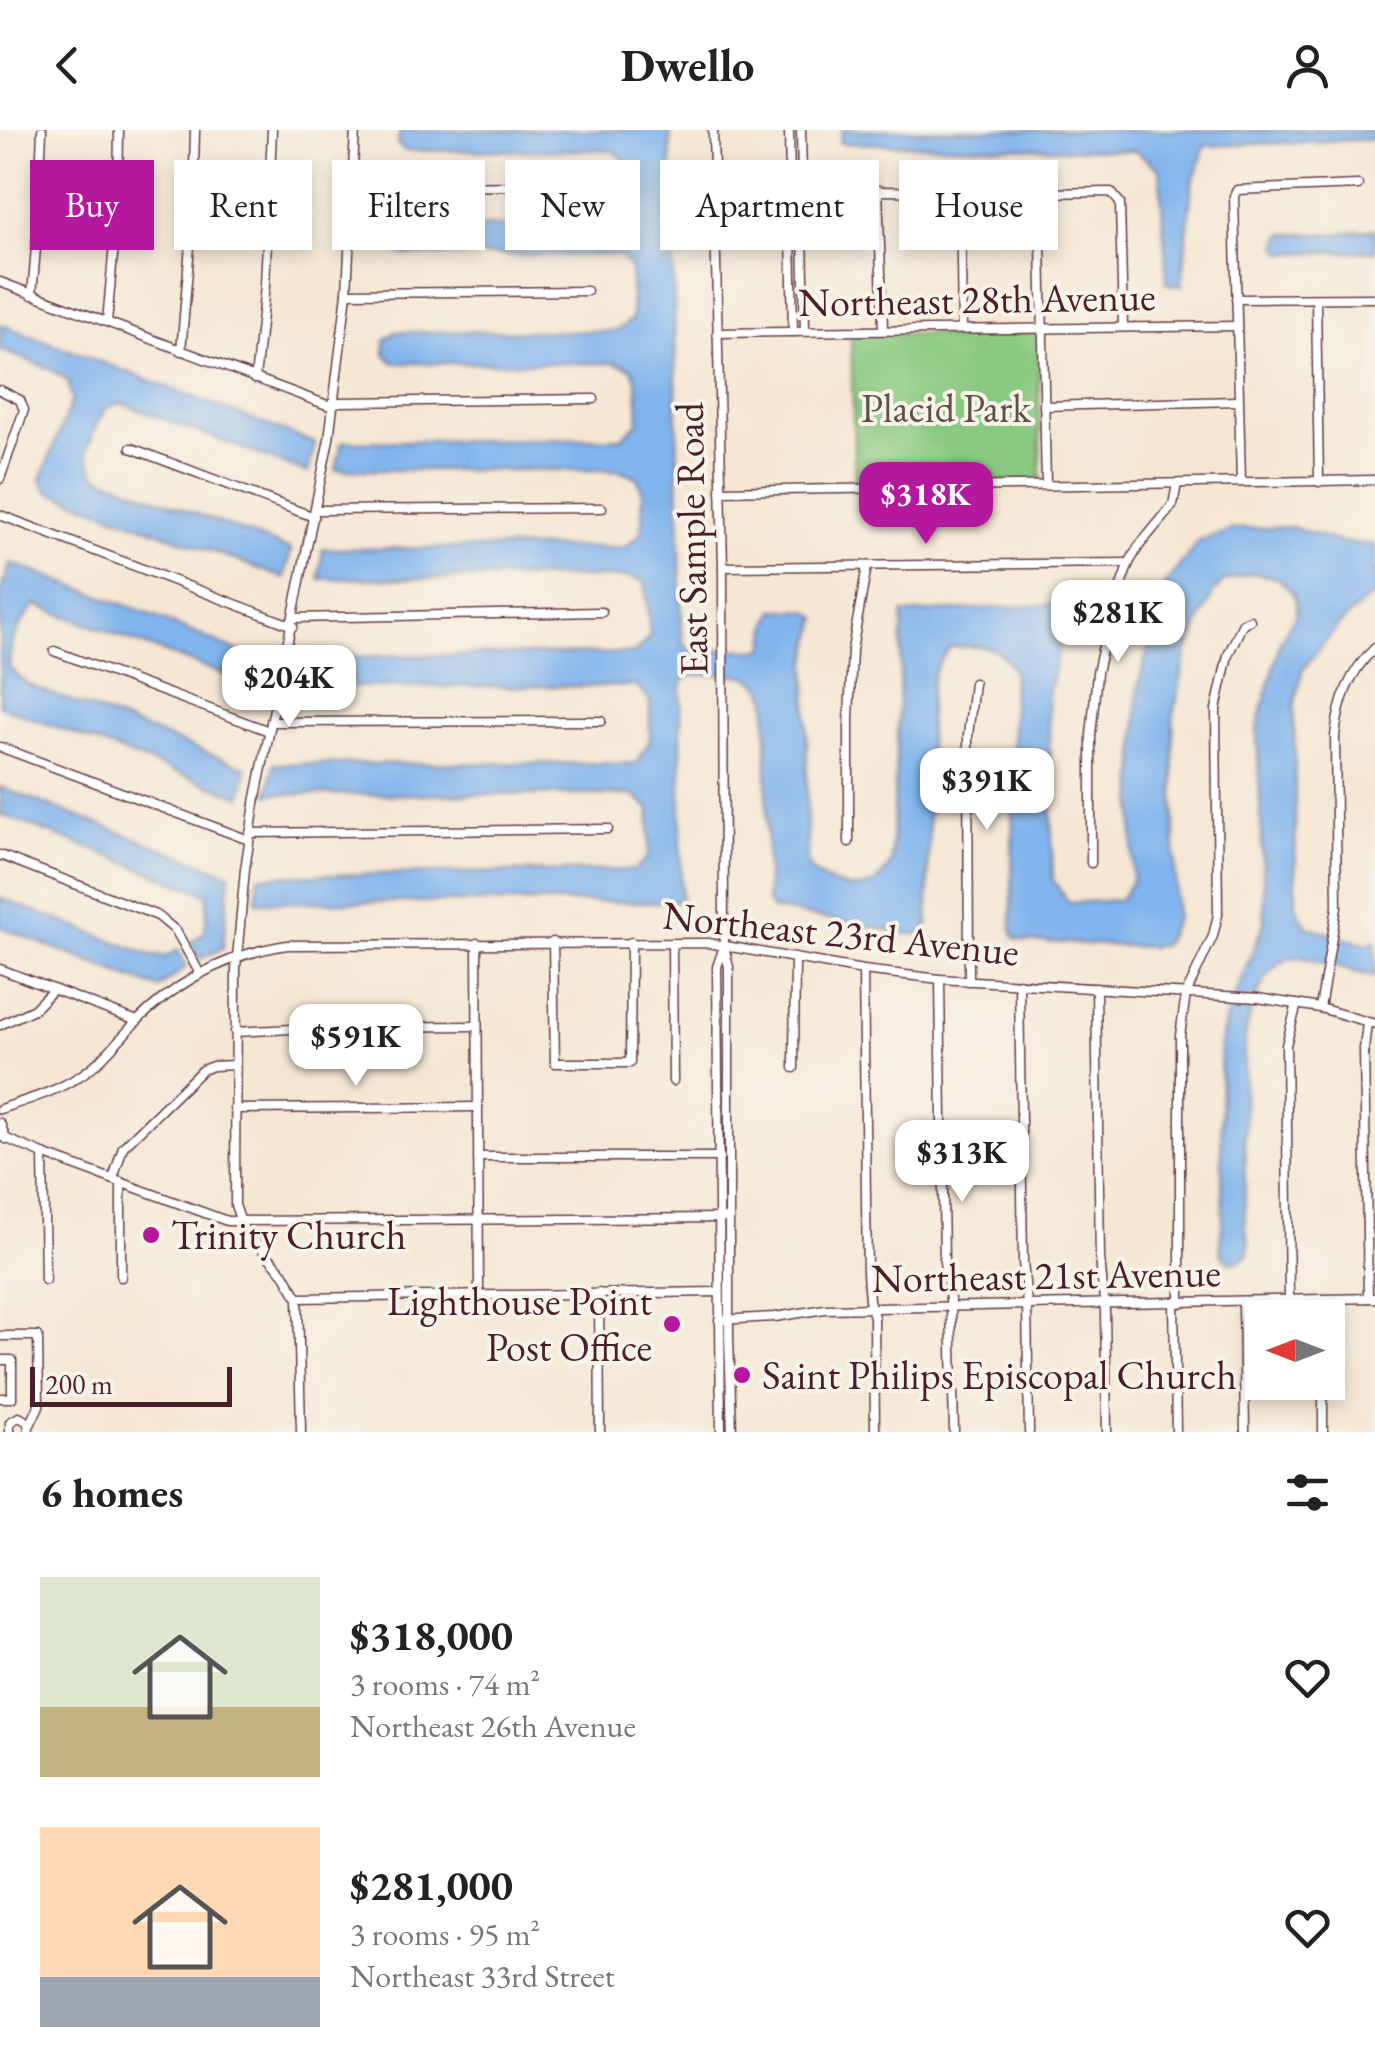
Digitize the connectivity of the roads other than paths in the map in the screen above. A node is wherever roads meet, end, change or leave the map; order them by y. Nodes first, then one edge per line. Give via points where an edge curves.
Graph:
1 (42, 130) edge
2 (119, 130) edge
3 (195, 130) edge
4 (272, 130) edge
5 (355, 130) edge
6 (713, 130) edge
7 (789, 130) edge
8 (801, 130) edge
9 (354, 160) edge
10 (790, 160) edge
11 (802, 160) edge
12 (1358, 185) dead end
13 (1058, 193) edge
14 (879, 225) edge
15 (350, 250) edge
16 (791, 250) edge
17 (803, 250) edge
18 (961, 250) edge
19 (1041, 250) edge
20 (0, 282) edge
21 (587, 291) dead end
22 (347, 293) junction
23 (32, 295) junction
24 (1375, 298) edge
25 (1236, 299) junction
26 (1316, 299) junction
27 (107, 322) junction
28 (1237, 326) junction
29 (1123, 327) junction
30 (1042, 328) junction
31 (882, 329) junction
32 (962, 329) junction
33 (805, 331) junction
34 (793, 332) junction
35 (718, 333) junction
36 (181, 350) junction
37 (254, 378) junction
38 (0, 390) edge
39 (594, 398) dead end
40 (1238, 401) junction
41 (334, 404) junction
42 (1044, 406) junction
43 (131, 448) dead end
44 (1, 475) edge
45 (1375, 480) edge
46 (1240, 482) junction
47 (1319, 482) junction
48 (1177, 484) junction
49 (1046, 485) junction
50 (721, 492) junction
51 (602, 508) dead end
52 (315, 513) junction
53 (0, 515) edge
54 (1129, 564) junction
55 (867, 566) junction
56 (723, 567) junction
57 (602, 612) dead end
58 (1250, 620) dead end
59 (293, 622) junction
60 (1375, 648) edge
61 (54, 650) dead end
62 (974, 683) dead end
63 (601, 722) dead end
64 (270, 727) junction
65 (0, 747) edge
66 (608, 829) dead end
67 (250, 837) junction
68 (849, 842) dead end
69 (0, 856) edge
70 (1090, 863) dead end
71 (553, 942) junction
72 (631, 942) junction
73 (477, 943) junction
74 (672, 943) junction
75 (724, 946) junction
76 (238, 956) junction
77 (794, 958) junction
78 (197, 968) junction
79 (0, 969) edge
80 (862, 970) junction
81 (940, 979) junction
82 (969, 981) junction
83 (1019, 984) junction
84 (1096, 988) junction
85 (53, 990) junction
86 (1186, 994) junction
87 (1298, 1004) junction
88 (1320, 1008) junction
89 (717, 1016) junction
90 (729, 1016) junction
91 (137, 1021) junction
92 (1371, 1024) edge
93 (0, 1025) edge
94 (477, 1026) junction
95 (235, 1032) junction
96 (234, 1065) junction
97 (794, 1068) dead end
98 (673, 1081) dead end
99 (478, 1107) junction
100 (234, 1108) junction
101 (0, 1109) edge
102 (0, 1123) edge
103 (3, 1138) edge
104 (43, 1154) junction
105 (478, 1157) junction
106 (718, 1157) junction
107 (730, 1159) junction
108 (117, 1181) junction
109 (479, 1218) junction
110 (718, 1218) junction
111 (730, 1218) junction
112 (240, 1220) junction
113 (121, 1277) dead end
114 (46, 1280) dead end
115 (718, 1292) junction
116 (730, 1292) junction
117 (599, 1293) junction
118 (479, 1295) junction
119 (298, 1298) junction
120 (1372, 1298) edge
121 (1322, 1299) joint
122 (1289, 1300) joint
123 (1243, 1301) joint
124 (1104, 1303) junction
125 (1177, 1303) junction
126 (1028, 1304) junction
127 (950, 1306) junction
128 (873, 1308) junction
129 (719, 1320) junction
130 (730, 1320) junction
131 (0, 1336) edge
132 (0, 1360) edge
133 (719, 1362) junction
134 (730, 1371) junction
135 (0, 1398) edge
136 (1323, 1400) edge
137 (6, 1427) edge
138 (29, 1428) edge
139 (301, 1432) edge
140 (600, 1432) edge
141 (721, 1432) edge
142 (732, 1432) edge
143 (875, 1432) edge
144 (954, 1432) edge
145 (1030, 1432) edge
146 (1107, 1432) edge
147 (1176, 1432) edge
148 (1245, 1432) edge
149 (1323, 1432) edge

1 - 23 street
2 - 27 street
3 - 36 street
4 - 37 street
5 - 9 street
6 - 35 street, East Sample Road
7 - 10 street
8 - 11 street
12 - 25 street via 1236,190
13 - 29 street via 1111,192 1120,203
14 - 31 street
15 - 22 street
16 - 34 street
17 - 33 street
18 - 32 street
19 - 30 street
20 - 23 street
21 - 22 street
22 - 41 street
23 - 27 street
24 - 26 street
25 - 26 street
25 - 28 street
26 - 47 street
27 - 36 street
28 - 29 street, Northeast 28th Avenue
28 - 40 street
29 - 30 street, Northeast 28th Avenue
30 - 32 street, Northeast 28th Avenue
30 - 42 street
31 - 32 street, Northeast 28th Avenue
31 - 33 street, Northeast 28th Avenue
33 - 34 street, Northeast 28th Avenue
34 - 35 street, Northeast 28th Avenue
35 - 50 street, East Sample Road
36 - 37 street
37 - 41 street
38 - 44 street via 24,405
39 - 41 street
40 - 42 street
40 - 46 street
41 - 52 street
42 - 49 street
43 - 52 street
45 - 47 street
46 - 47 street
46 - 48 street
48 - 49 street
48 - 54 street via 1173,505
49 - 50 street
50 - 56 street, East Sample Road
51 - 52 street
52 - 59 street
53 - 59 street
54 - 55 street
54 - 70 street via 1097,673
55 - 56 street
55 - 68 street via 852,650
56 - 75 street, East Sample Road
57 - 59 street
58 - 86 street via 1242,623 1228,654 1216,709 1218,914
59 - 64 street
60 - 88 street via 1357,668 1338,709 1338,884
61 - 64 street
62 - 82 street via 968,736
63 - 64 street
64 - 67 street
65 - 67 street
66 - 67 street
67 - 76 street
69 - 78 street via 158,916
71 - 72 street, Northeast 23rd Avenue
71 - 72 street via 555,1063 630,1063
71 - 73 street, Northeast 23rd Avenue
72 - 74 street, Northeast 23rd Avenue
73 - 76 street, Northeast 23rd Avenue via 287,945
73 - 94 street
74 - 75 street, Northeast 23rd Avenue
74 - 98 street
75 - 77 street, Northeast 23rd Avenue
75 - 89 street, East Sample Road
75 - 90 street, East Sample Road
76 - 78 street, Northeast 23rd Avenue
76 - 95 street
77 - 80 street, Northeast 23rd Avenue
77 - 97 street
78 - 91 street, Northeast 23rd Avenue
79 - 85 street
80 - 81 street, Northeast 23rd Avenue
80 - 128 street
81 - 82 street, Northeast 23rd Avenue
81 - 127 street
82 - 83 street, Northeast 23rd Avenue
83 - 84 street, Northeast 23rd Avenue
83 - 126 street
84 - 86 street, Northeast 23rd Avenue
84 - 124 street
85 - 91 street
85 - 93 street via 34,1010
86 - 87 street, Northeast 23rd Avenue
86 - 125 street via 1178,1054
87 - 88 street, Northeast 23rd Avenue
87 - 122 street via 1286,1045
88 - 92 street, Northeast 23rd Avenue
89 - 90 street
89 - 106 street, East Sample Road
90 - 107 street, East Sample Road
91 - 101 street, Northeast 23rd Avenue via 76,1079
92 - 120 street via 1364,1049
94 - 95 street
94 - 99 street
95 - 96 street
96 - 100 street
96 - 108 street via 202,1070 123,1147
99 - 100 street
99 - 105 street
100 - 112 street
102 - 103 street
103 - 104 street
104 - 108 street
104 - 114 street
105 - 106 street
105 - 109 street
106 - 107 street
106 - 110 street, East Sample Road
107 - 111 street, East Sample Road
108 - 112 street via 218,1219
108 - 113 street
109 - 110 street
109 - 112 street
109 - 118 street
110 - 111 street
110 - 115 street, East Sample Road
111 - 116 street, East Sample Road
112 - 119 street
115 - 116 street
115 - 117 street
115 - 129 street, East Sample Road
116 - 130 street, East Sample Road
117 - 118 street
117 - 140 street
118 - 119 street
119 - 139 street
120 - 121 street, Northeast 21st Avenue
121 - 122 street, Northeast 21st Avenue
123 - 125 street, Northeast 21st Avenue
123 - 148 street
124 - 125 street, Northeast 21st Avenue
124 - 126 street, Northeast 21st Avenue
124 - 146 street
125 - 147 street
126 - 127 street, Northeast 21st Avenue
126 - 145 street
127 - 128 street, Northeast 21st Avenue
127 - 144 street
128 - 130 street, Northeast 21st Avenue
128 - 143 street
129 - 130 street, Northeast 21st Avenue
129 - 133 street, East Sample Road
130 - 134 street, East Sample Road
131 - 138 street via 38,1336 40,1406
132 - 135 street via 12,1360 12,1398
133 - 134 street
133 - 141 street, East Sample Road
134 - 142 street, East Sample Road
136 - 149 street
137 - 138 street via 19,1417

